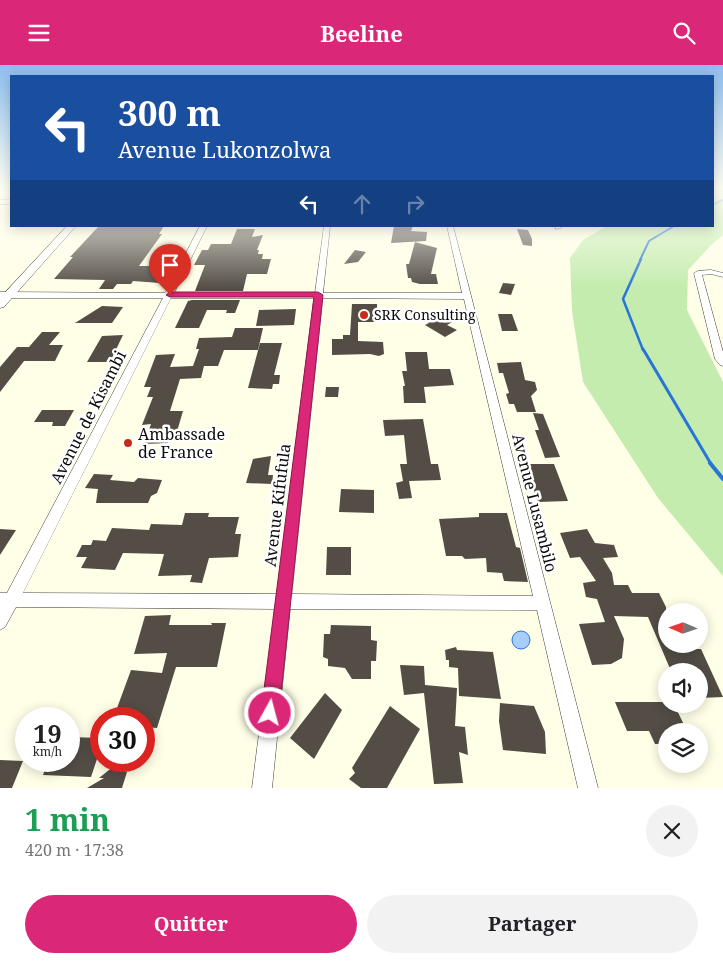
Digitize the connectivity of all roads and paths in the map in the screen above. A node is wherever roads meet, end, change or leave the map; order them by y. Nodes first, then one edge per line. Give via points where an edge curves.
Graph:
1 (71, 227) edge
2 (204, 227) edge
3 (327, 227) edge
4 (450, 227) edge
5 (723, 275) edge
6 (4, 295) edge
7 (170, 295) junction
8 (318, 295) junction
9 (466, 296) junction
10 (0, 305) edge
11 (712, 330) junction
12 (723, 332) edge
13 (723, 363) edge
14 (6, 600) edge
15 (283, 601) junction
16 (542, 603) junction
17 (0, 622) edge
18 (262, 788) edge
19 (588, 788) edge

1 - 6 street
2 - 7 street, Avenue de Kisambi
3 - 8 street, Avenue Kifufula
4 - 9 street, Avenue Lusambilo
5 - 11 street via 698,273
6 - 7 street
6 - 10 street
7 - 8 street
7 - 14 street, Avenue de Kisambi
8 - 9 street
8 - 15 street, Avenue Kifufula
9 - 16 street, Avenue Lusambilo
11 - 12 street
11 - 13 street
14 - 15 street
14 - 17 street, Avenue de Kisambi
15 - 16 street
15 - 18 street, Avenue Kifufula
16 - 19 street, Avenue Lusambilo

